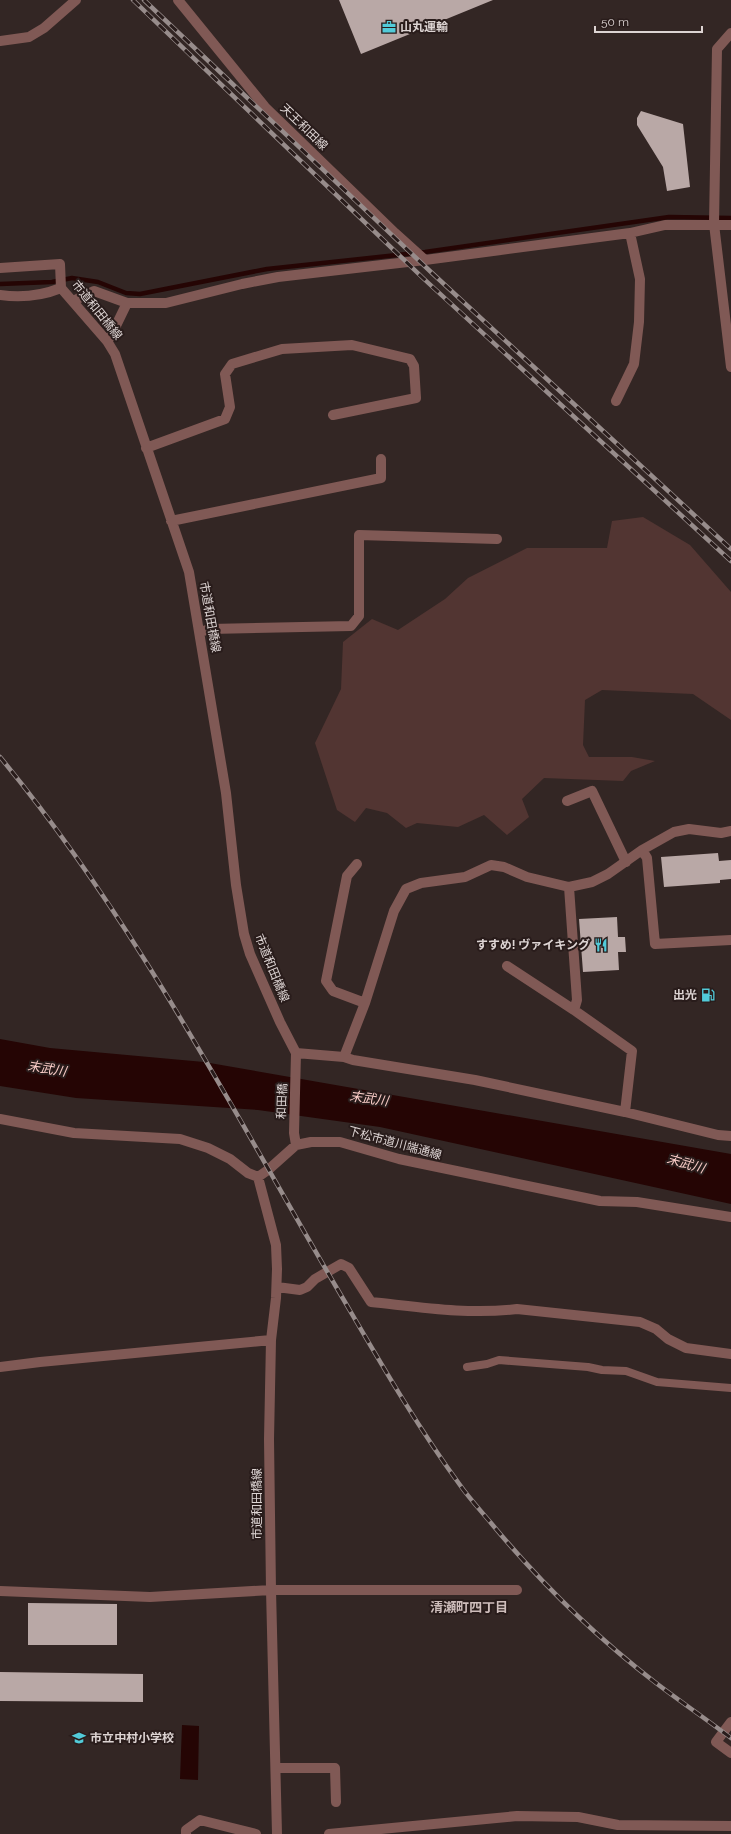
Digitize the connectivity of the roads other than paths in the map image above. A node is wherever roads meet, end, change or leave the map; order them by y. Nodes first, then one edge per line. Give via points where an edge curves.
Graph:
1 (76, 0) edge
2 (178, 0) edge
3 (731, 33) edge
4 (0, 41) edge
5 (714, 225) junction
6 (731, 225) edge
7 (630, 233) junction
8 (425, 260) junction
9 (0, 268) edge
10 (61, 287) junction
11 (0, 295) edge
12 (73, 301) junction
13 (127, 303) junction
14 (107, 341) junction
15 (731, 367) edge
16 (616, 401) dead end
17 (333, 415) dead end
18 (146, 448) junction
19 (381, 459) dead end
20 (171, 521) junction
21 (497, 539) dead end
22 (200, 632) junction
23 (567, 801) dead end
24 (731, 831) edge
25 (642, 850) junction
26 (626, 862) junction
27 (357, 864) dead end
28 (569, 887) junction
29 (731, 940) edge
30 (507, 966) dead end
31 (365, 1003) junction
32 (574, 1010) junction
33 (296, 1053) junction
34 (344, 1057) junction
35 (625, 1112) junction
36 (0, 1119) edge
37 (731, 1136) edge
38 (296, 1145) junction
39 (258, 1177) junction
40 (731, 1217) edge
41 (276, 1287) junction
42 (270, 1340) junction
43 (731, 1354) edge
44 (0, 1367) edge
45 (467, 1367) dead end
46 (731, 1388) edge
47 (271, 1590) junction
48 (517, 1590) dead end
49 (0, 1591) edge
50 (731, 1722) edge
51 (731, 1753) edge
52 (276, 1768) junction
53 (336, 1802) dead end
54 (731, 1826) edge
55 (186, 1834) edge
56 (256, 1834) edge
57 (277, 1834) edge
58 (329, 1834) edge

1 - 4 street via 44,28 29,37
2 - 8 street, 天王和田線 via 265,108
3 - 5 street via 717,49
5 - 6 street
5 - 7 street via 665,224
5 - 15 street
7 - 8 street
7 - 16 street via 640,279 639,322 634,364
8 - 13 street via 278,277 166,303
9 - 10 street, 市道和田橋線 via 60,264
10 - 11 street via 47,293 21,297
10 - 12 street, 市道和田橋線
12 - 13 street via 94,291
12 - 14 street, 市道和田橋線
13 - 14 street
14 - 18 street, 市道和田橋線 via 114,354
17 - 18 street via 416,398 414,366 410,359 352,345 282,349 232,364 225,374 230,406 225,419
18 - 20 street, 市道和田橋線
19 - 20 street via 381,478
20 - 22 street, 市道和田橋線 via 189,572
21 - 22 street via 359,535 359,616 351,626 210,629
22 - 33 street, 市道和田橋線 via 226,793 244,934 250,954
23 - 26 street via 592,791
24 - 25 street via 715,833 689,829 674,832
25 - 26 street
25 - 29 street via 647,858 655,944
26 - 28 street via 592,882
27 - 31 street via 347,876 326,981 333,991
28 - 31 street via 491,865 465,876 421,883 406,889 394,911
28 - 32 street via 577,1000
30 - 32 street
31 - 34 street
32 - 35 street via 632,1051
33 - 34 street
33 - 38 street, 和田橋
34 - 35 street via 475,1080
35 - 37 street
36 - 39 street via 74,1133 180,1139 230,1158 248,1173
38 - 39 street
38 - 40 street, 下松市道川端通線 via 340,1142 399,1159 600,1201 636,1202
39 - 41 street, 市道和田橋線 via 276,1245
41 - 42 street, 市道和田橋線
41 - 43 street via 300,1290 341,1264 349,1268 370,1302 452,1310 498,1312 517,1309 640,1322 686,1348
42 - 44 street
42 - 47 street, 市道和田橋線
45 - 46 lane via 498,1360 588,1366 602,1370 626,1371 657,1382
47 - 48 street
47 - 49 street via 150,1597
47 - 52 street, 市道和田橋線
50 - 51 street via 716,1742
52 - 53 street via 335,1768
52 - 57 street, 市道和田橋線
54 - 58 street via 618,1825 578,1816 517,1816
55 - 56 street via 186,1830 200,1820

